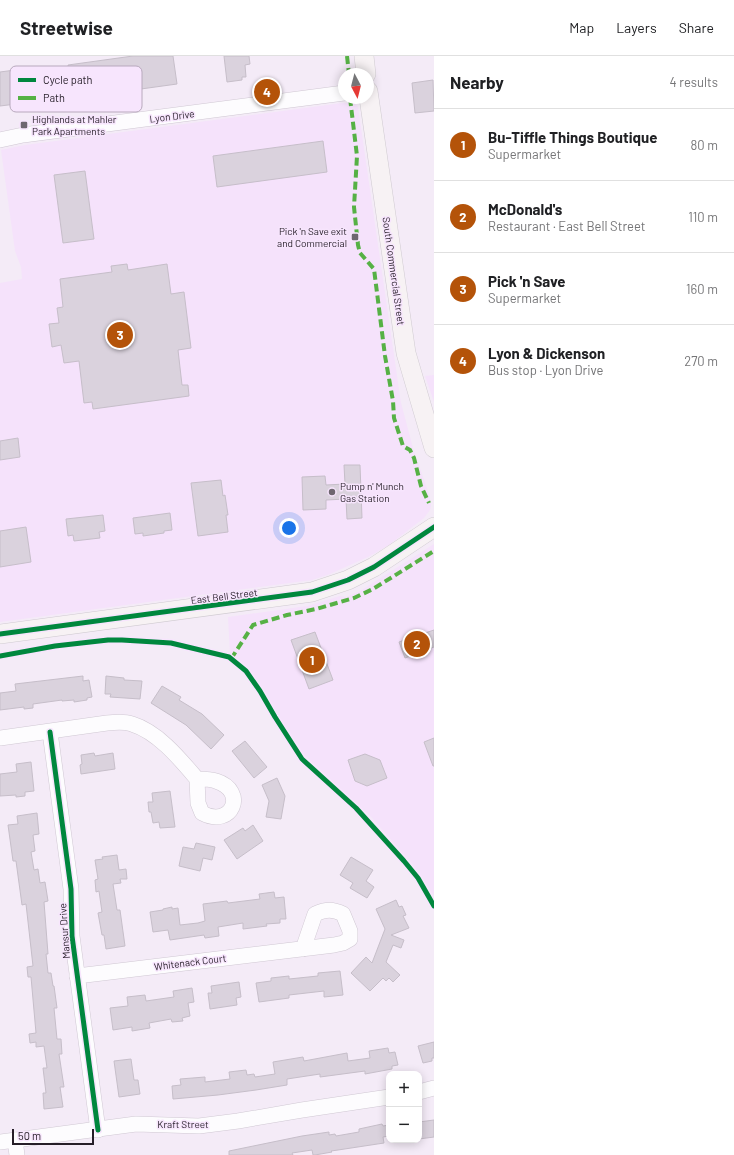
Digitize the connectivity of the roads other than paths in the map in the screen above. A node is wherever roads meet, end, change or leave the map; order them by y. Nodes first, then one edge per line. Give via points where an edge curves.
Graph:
1 (364, 56) edge
2 (365, 68) edge
3 (338, 94) edge
4 (370, 104) edge
5 (0, 140) edge
6 (434, 448) edge
7 (434, 527) edge
8 (0, 634) edge
9 (50, 732) junction
10 (0, 738) edge
11 (197, 779) dead end
12 (303, 949) dead end
13 (77, 976) junction
14 (434, 1088) edge
15 (422, 1091) edge
16 (386, 1097) edge
17 (98, 1130) junction
18 (7, 1141) edge
19 (17, 1155) edge

1 - 2 main road
3 - 5 street, Lyon Drive
4 - 6 main road, South Commercial Street via 406,353
7 - 8 main road, East Bell Street via 374,567 348,580 312,592
9 - 10 street
9 - 11 street via 107,722 131,723 154,735
9 - 13 street, Mansur Drive via 71,889 72,936
12 - 13 street, Whitenack Court
13 - 17 street, Mansur Drive
14 - 15 street
16 - 17 street, Kraft Street via 199,1126 136,1124
17 - 18 street, Kraft Street
18 - 19 street

